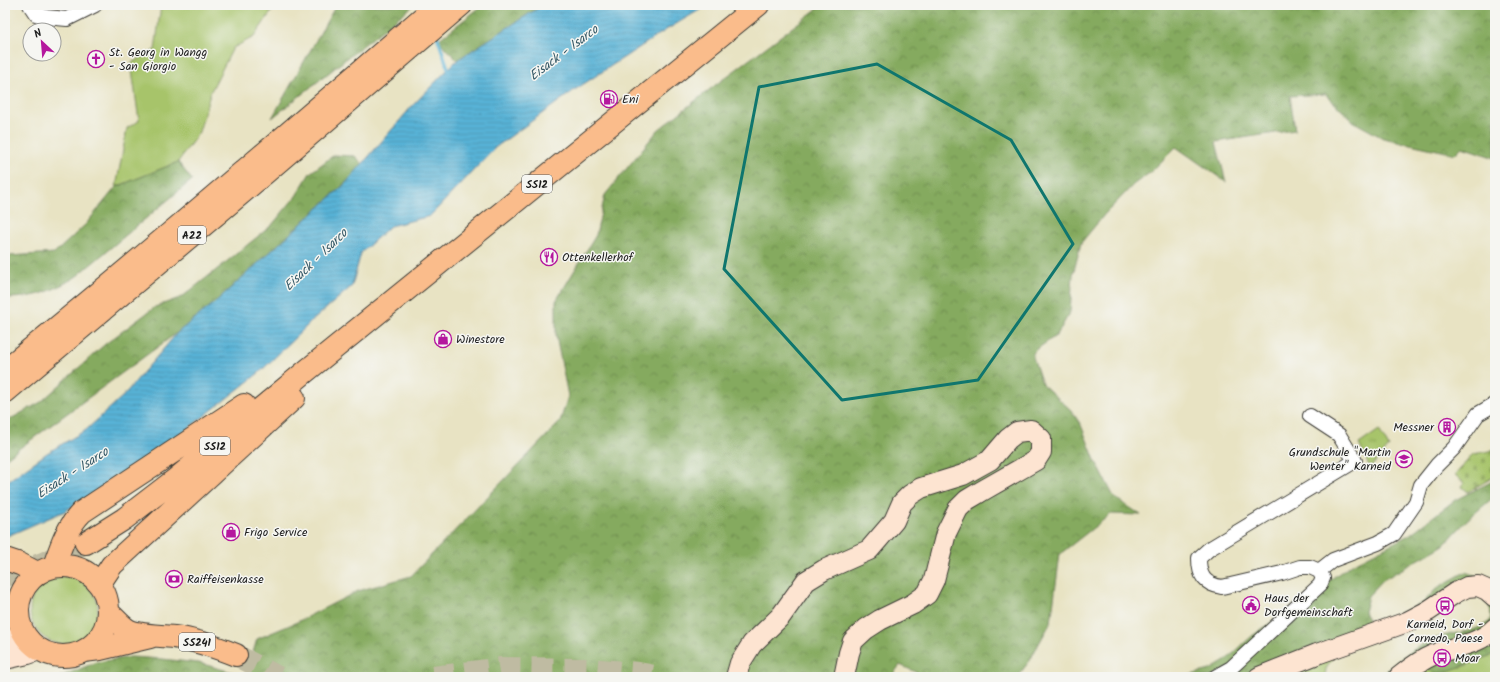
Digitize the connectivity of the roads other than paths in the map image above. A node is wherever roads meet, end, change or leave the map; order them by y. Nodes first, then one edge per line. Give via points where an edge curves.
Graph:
1 (30, 5) edge
2 (95, 5) edge
3 (437, 5) edge
4 (461, 5) edge
5 (758, 5) edge
6 (375, 69) junction
7 (387, 306) junction
8 (5, 370) edge
9 (305, 372) junction
10 (5, 392) edge
11 (1495, 404) edge
12 (1310, 416) dead end
13 (86, 543) tunnel mouth
14 (6, 559) edge
15 (45, 570) junction
16 (1319, 571) junction
17 (100, 583) junction
18 (1495, 597) edge
19 (109, 613) junction
20 (15, 620) edge
21 (1495, 628) edge
22 (155, 636) junction
23 (5, 650) edge
24 (39, 650) junction
25 (84, 651) junction
26 (236, 656) tunnel mouth
27 (5, 659) edge
28 (736, 677) edge
29 (844, 677) edge
30 (1215, 677) edge
31 (1259, 677) edge
32 (1399, 677) edge

1 - 2 street via 36,14 67,19
3 - 6 main road, A22
4 - 6 main road, A22
5 - 7 main road, SS12
6 - 8 main road, A22
6 - 10 main road, A22 via 112,303
7 - 9 main road, SS12
7 - 17 main road via 314,380 112,565
9 - 13 main road, SS12 via 141,506
9 - 15 main road via 265,392 82,512
11 - 16 street via 1478,414 1454,448 1421,485 1416,502 1394,534 1378,543 1333,560
12 - 16 street via 1339,435 1355,461 1209,549 1199,558 1199,570 1204,579 1212,585 1222,587 1300,567 1310,567
14 - 15 main road via 29,568
15 - 17 main road via 62,565 79,568
15 - 20 main road via 30,579 21,593
16 - 30 street via 1323,578 1320,585 1231,668
17 - 19 main road via 108,600
18 - 31 street via 1478,586 1467,587 1407,622
19 - 22 main road, SS241 via 128,630
19 - 25 main road via 102,635
20 - 23 street
20 - 24 main road via 29,641
21 - 32 street via 1478,640 1433,655
22 - 25 main road, SS241
22 - 26 main road, SS241 via 198,642
24 - 25 main road via 57,656
24 - 27 street
28 - 29 street via 740,663 752,644 781,616 806,581 869,550 894,521 902,503 910,495 921,488 963,475 990,460 1008,439 1018,432 1031,430 1041,440 1041,452 1036,460 967,500 958,509 946,533 934,580 927,594 880,620 853,641

